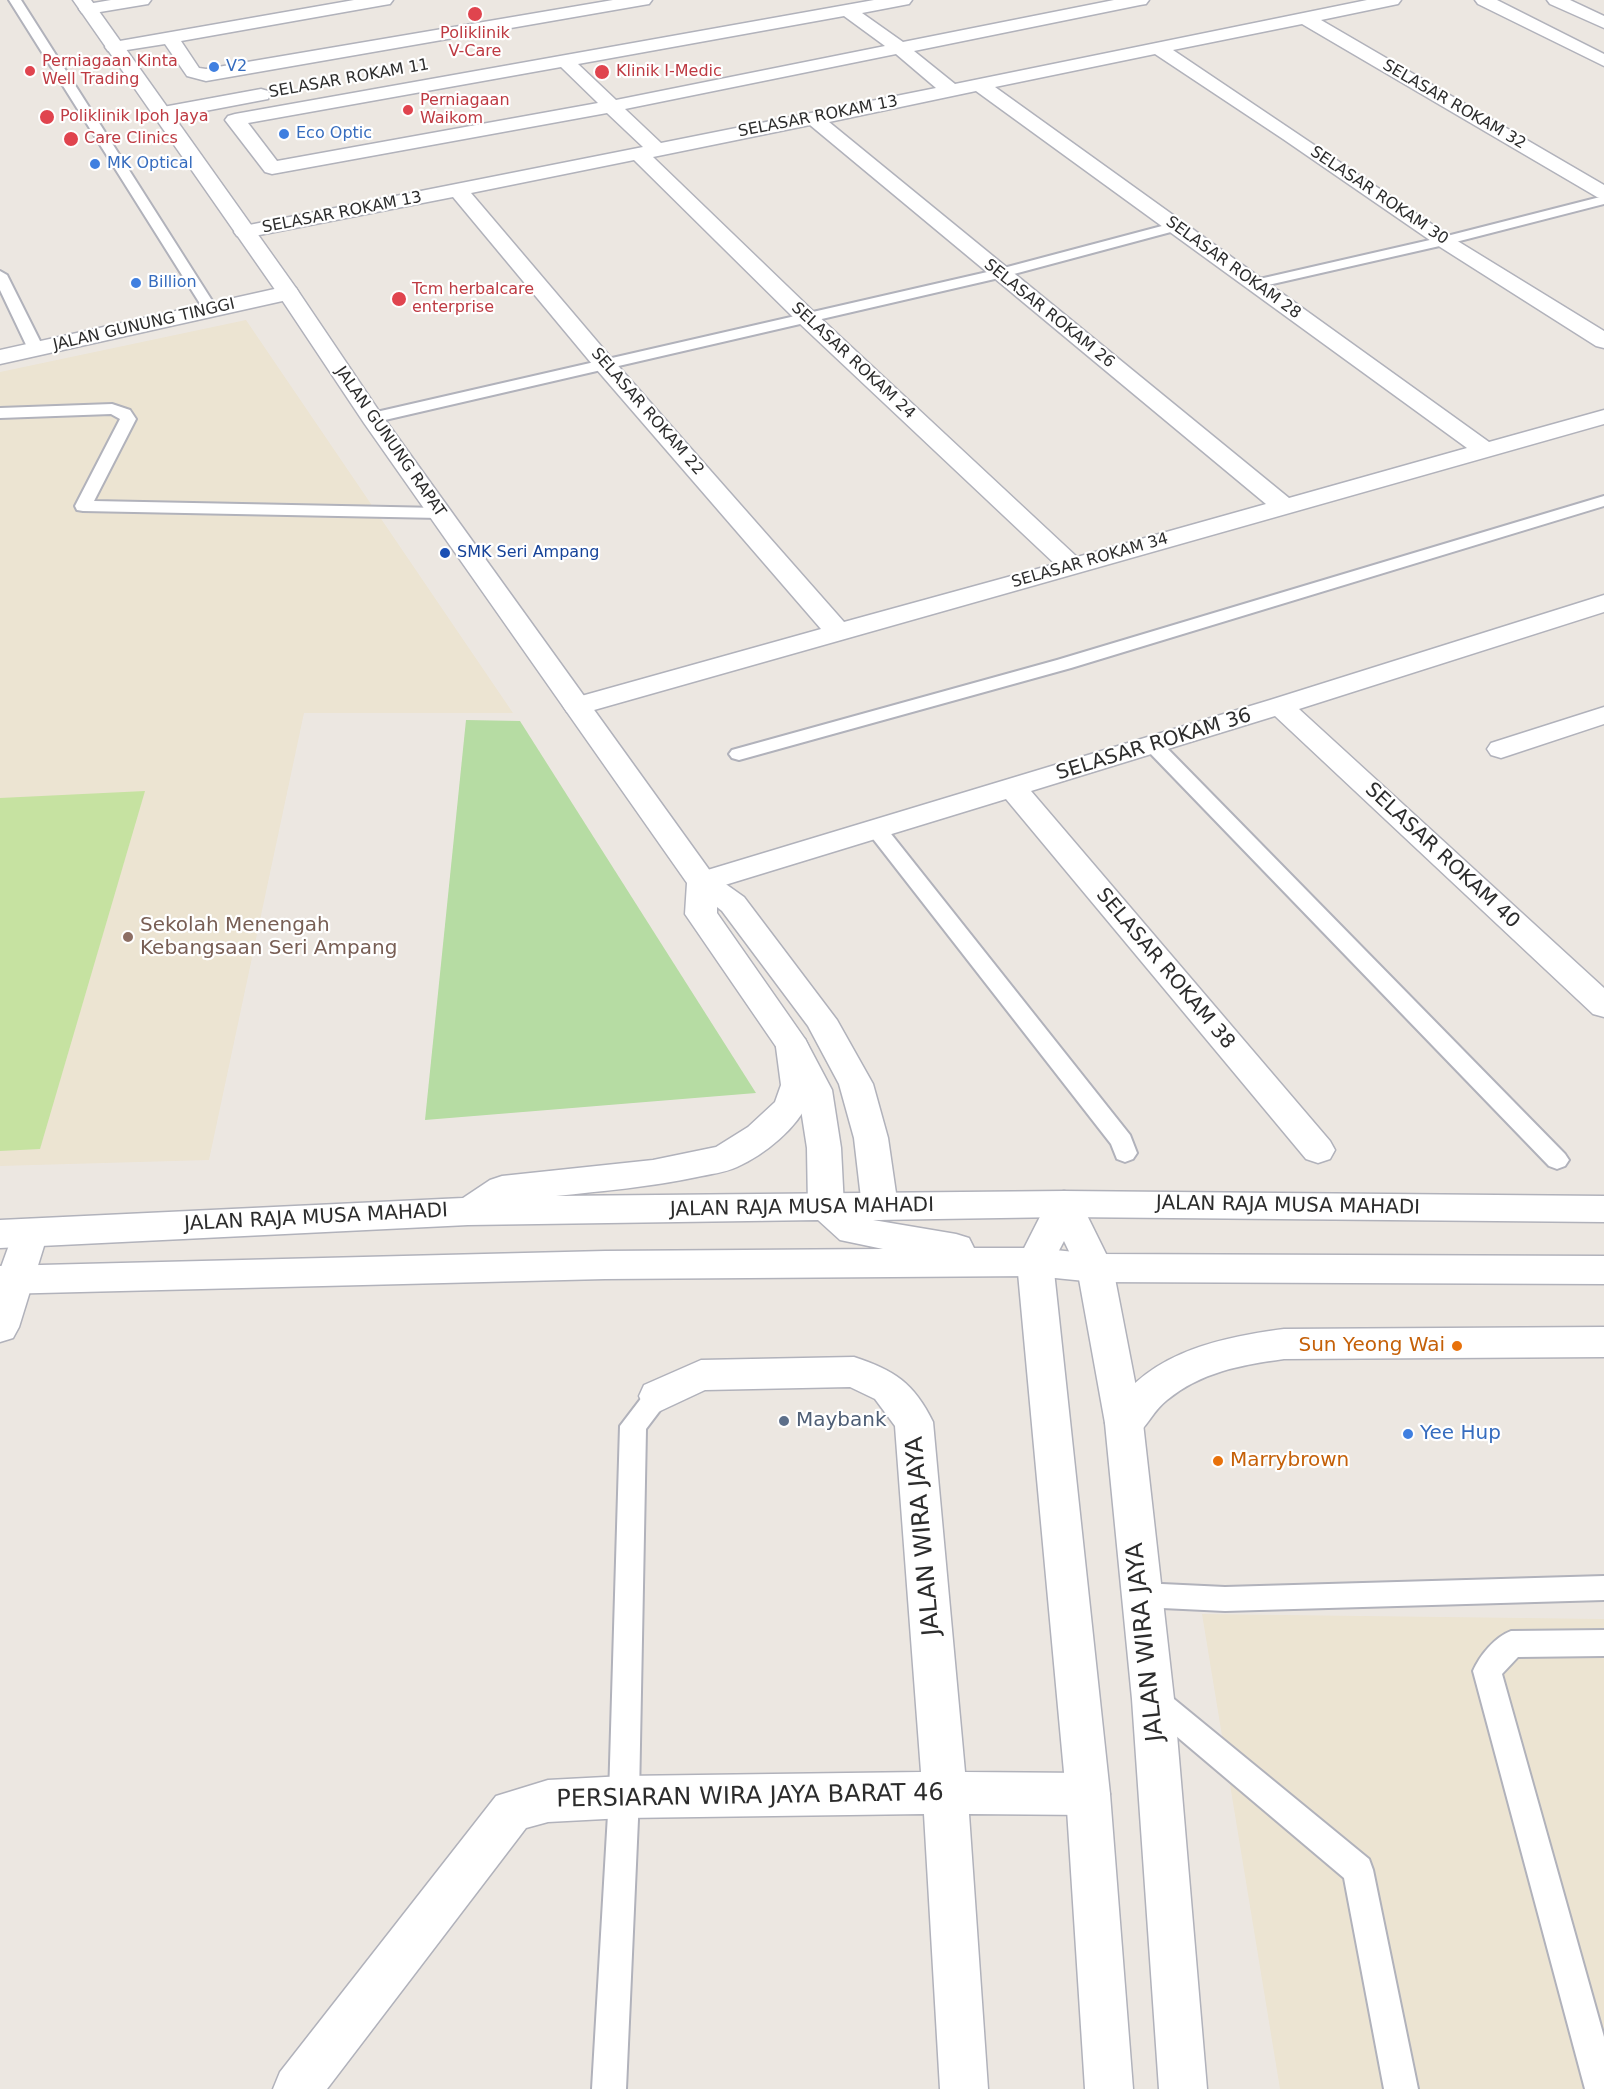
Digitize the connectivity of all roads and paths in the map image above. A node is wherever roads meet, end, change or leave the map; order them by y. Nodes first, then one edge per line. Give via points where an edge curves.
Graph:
1 (15, 0) edge
2 (142, 0) edge
3 (384, 0) edge
4 (643, 0) edge
5 (903, 0) edge
6 (1140, 0) edge
7 (1392, 0) edge
8 (1484, 0) edge
9 (1556, 0) edge
10 (85, 5) edge
11 (499, 7) dead end
12 (847, 10) junction
13 (1305, 18) junction
14 (1602, 20) edge
15 (513, 22) junction
16 (169, 37) junction
17 (114, 47) junction
18 (1156, 47) junction
19 (899, 48) junction
20 (565, 61) junction
21 (1604, 61) edge
22 (278, 64) junction
23 (980, 85) junction
24 (288, 87) junction
25 (950, 90) junction
26 (612, 106) junction
27 (306, 107) junction
28 (163, 113) junction
29 (814, 119) junction
30 (647, 151) junction
31 (457, 189) junction
32 (1604, 193) edge
33 (1604, 200) edge
34 (1177, 226) junction
35 (244, 232) junction
36 (1444, 241) junction
37 (999, 274) junction
38 (0, 275) edge
39 (1255, 284) junction
40 (288, 293) junction
41 (212, 310) junction
42 (806, 317) junction
43 (1604, 341) edge
44 (36, 349) junction
45 (0, 357) edge
46 (605, 365) junction
47 (0, 413) edge
48 (1604, 417) edge
49 (372, 418) junction
50 (1486, 450) junction
51 (1604, 501) edge
52 (1285, 507) junction
53 (440, 513) junction
54 (1072, 566) junction
55 (1604, 603) edge
56 (839, 633) junction
57 (577, 706) junction
58 (1280, 706) junction
59 (1604, 715) edge
60 (1153, 746) junction
61 (1501, 749) dead end
62 (739, 754) dead end
63 (1013, 789) junction
64 (877, 830) junction
65 (702, 882) junction
66 (1604, 1006) edge
67 (793, 1047) junction
68 (1318, 1150) dead end
69 (1125, 1154) dead end
70 (1557, 1160) dead end
71 (1064, 1204) junction
72 (826, 1207) junction
73 (880, 1207) junction
74 (1604, 1209) edge
75 (468, 1211) junction
76 (853, 1230) junction
77 (15, 1233) edge
78 (1035, 1262) junction
79 (780, 1264) junction
80 (1095, 1268) junction
81 (1604, 1270) edge
82 (7, 1280) edge
83 (0, 1327) edge
84 (1604, 1342) edge
85 (658, 1396) joint
86 (1124, 1423) junction
87 (1604, 1588) edge
88 (1141, 1595) junction
89 (1604, 1643) edge
90 (1153, 1698) junction
91 (945, 1792) junction
92 (1088, 1794) junction
93 (624, 1797) junction
94 (297, 2089) edge
95 (609, 2089) edge
96 (964, 2089) edge
97 (1109, 2089) edge
98 (1184, 2089) edge
99 (1401, 2089) edge
100 (1602, 2089) edge

1 - 41 lane
2 - 10 street
3 - 16 street
4 - 15 street, SELASAR ROKAM 11
5 - 12 street
6 - 19 street
7 - 13 street, SELASAR ROKAM 13
8 - 21 street
9 - 14 street
10 - 17 street, JALAN GUNUNG RAPAT
11 - 15 street
12 - 19 street
12 - 20 street
13 - 18 street, SELASAR ROKAM 13
13 - 32 street, SELASAR ROKAM 32
15 - 22 street, SELASAR ROKAM 11
16 - 17 street
16 - 22 street, SELASAR ROKAM 11 via 193,72 206,75
17 - 28 street, JALAN GUNUNG RAPAT
18 - 23 street, SELASAR ROKAM 13
18 - 36 street, SELASAR ROKAM 30
19 - 25 street
19 - 26 street
20 - 26 street, SELASAR ROKAM 24
20 - 27 street
22 - 24 street
23 - 25 street, SELASAR ROKAM 13
23 - 34 street, SELASAR ROKAM 28
24 - 27 street
24 - 28 street, SELASAR ROKAM 11
25 - 29 street, SELASAR ROKAM 13
26 - 27 street via 272,168 235,120
26 - 30 street, SELASAR ROKAM 24
28 - 35 street, JALAN GUNUNG RAPAT
29 - 30 street, SELASAR ROKAM 13
29 - 37 street, SELASAR ROKAM 26
30 - 31 street, SELASAR ROKAM 13
30 - 42 street, SELASAR ROKAM 24
31 - 35 street, SELASAR ROKAM 13
31 - 46 street, SELASAR ROKAM 22
33 - 36 lane
34 - 37 lane
34 - 39 street, SELASAR ROKAM 28
35 - 40 street, JALAN GUNUNG RAPAT
36 - 39 lane
36 - 43 street, SELASAR ROKAM 30
37 - 42 lane
37 - 52 street, SELASAR ROKAM 26
38 - 44 lane
39 - 50 street, SELASAR ROKAM 28
40 - 41 street, JALAN GUNUNG TINGGI
40 - 49 street, JALAN GUNUNG RAPAT
41 - 44 street, JALAN GUNUNG TINGGI
42 - 46 lane
42 - 54 street, SELASAR ROKAM 24
44 - 45 street, JALAN GUNUNG TINGGI
46 - 49 lane
46 - 56 street, SELASAR ROKAM 22
47 - 53 lane via 112,409 124,413 128,419 83,506
48 - 50 street, SELASAR ROKAM 34
49 - 53 street, JALAN GUNUNG RAPAT
50 - 52 street, SELASAR ROKAM 34
51 - 62 lane via 1064,664
52 - 54 street, SELASAR ROKAM 34
53 - 57 street, JALAN GUNUNG RAPAT
54 - 56 street, SELASAR ROKAM 34
55 - 58 street, SELASAR ROKAM 36
56 - 57 street, SELASAR ROKAM 34
57 - 65 street, JALAN GUNUNG RAPAT
58 - 60 street, SELASAR ROKAM 36
58 - 66 street, SELASAR ROKAM 40
59 - 61 street
60 - 63 street, SELASAR ROKAM 36
60 - 70 lane
63 - 64 street, SELASAR ROKAM 36
63 - 68 street, SELASAR ROKAM 38
64 - 65 street, SELASAR ROKAM 36
64 - 69 lane via 1122,1141
65 - 67 street via 701,914
65 - 73 street, JALAN GUNUNG RAPAT via 733,904 821,1020 856,1084 871,1138
67 - 72 street via 815,1089 824,1148
67 - 75 street via 798,1085 789,1108 760,1136 725,1158 653,1173 502,1190
71 - 73 street, JALAN RAJA MUSA MAHADI
71 - 74 street, JALAN RAJA MUSA MAHADI
71 - 78 street
71 - 80 street, JALAN WIRA JAYA
72 - 73 street, JALAN RAJA MUSA MAHADI
72 - 75 street, JALAN RAJA MUSA MAHADI
72 - 76 street
73 - 76 street
75 - 77 street, JALAN RAJA MUSA MAHADI
76 - 78 street
76 - 79 street
77 - 82 street
78 - 79 street
78 - 80 street
78 - 92 street
79 - 82 street
80 - 81 street
80 - 86 street, JALAN WIRA JAYA
82 - 83 street
84 - 86 street via 1284,1344 1231,1351 1191,1366 1153,1388
85 - 91 street, JALAN WIRA JAYA via 701,1375 854,1372 888,1388 914,1422
85 - 93 lane, JALAN WIRA JAYA via 633,1426
86 - 88 street, JALAN WIRA JAYA
87 - 88 lane via 1225,1599
88 - 90 street, JALAN WIRA JAYA
89 - 100 lane via 1511,1644 1487,1671
90 - 98 street, JALAN WIRA JAYA
90 - 99 lane via 1358,1870
91 - 92 street, PERSIARAN WIRA JAYA BARAT 46
91 - 93 street, PERSIARAN WIRA JAYA BARAT 46
91 - 96 street, JALAN WIRA JAYA
92 - 97 street
93 - 94 street, PERSIARAN WIRA JAYA BARAT 46 via 548,1801 512,1811
93 - 95 lane, JALAN WIRA JAYA

